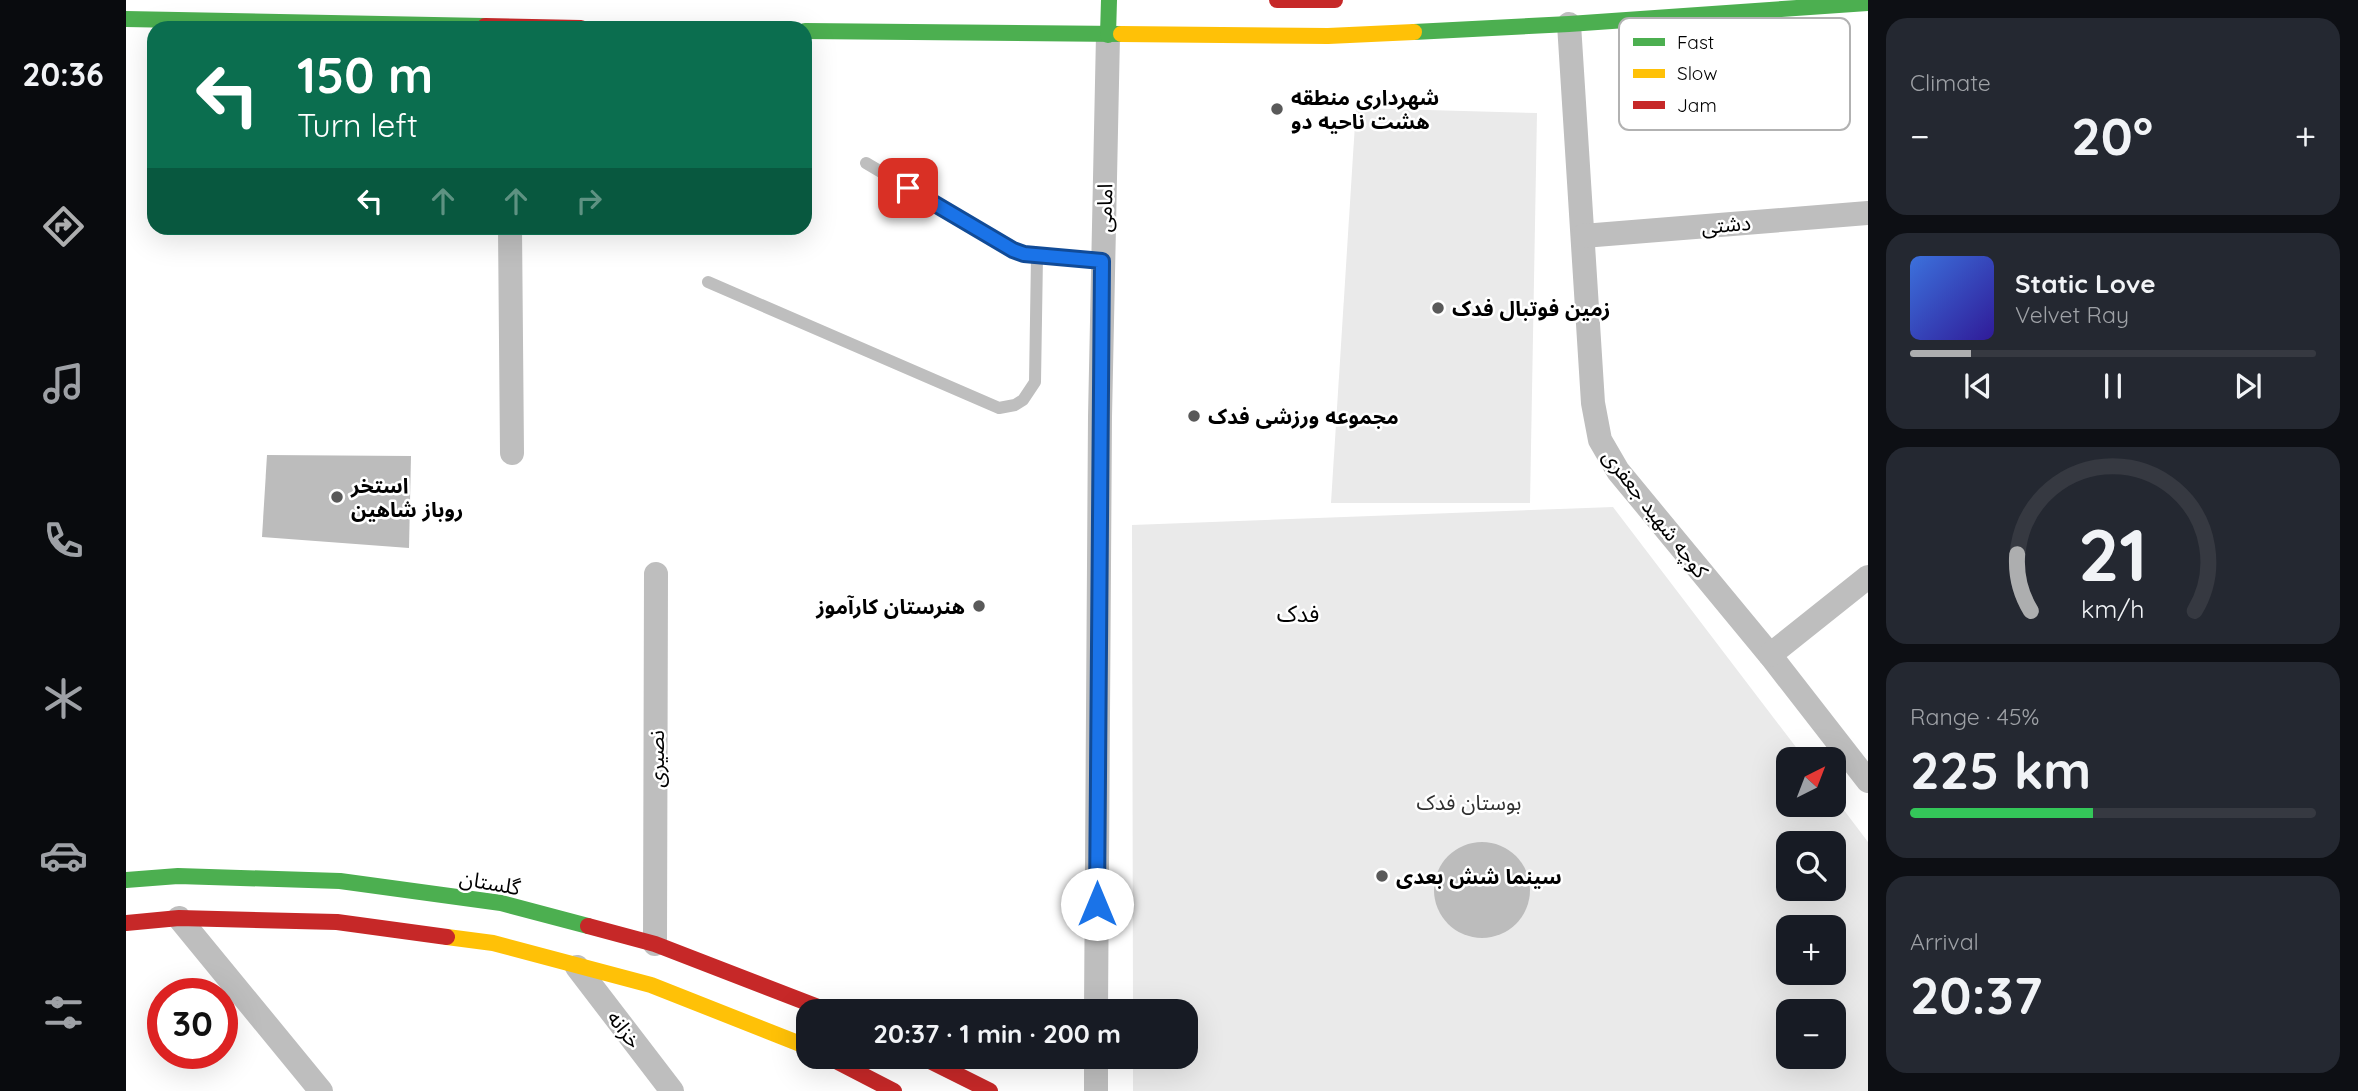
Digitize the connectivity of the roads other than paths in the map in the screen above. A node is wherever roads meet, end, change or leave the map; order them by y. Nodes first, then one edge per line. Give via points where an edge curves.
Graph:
1 (1109, 0) edge
2 (1277, 0) edge
3 (1335, 0) edge
4 (1868, 3) edge
5 (1654, 18) edge
6 (126, 19) edge
7 (1619, 20) edge
8 (222, 21) edge
9 (1569, 24) junction
10 (812, 31) edge
11 (1108, 35) junction
12 (866, 163) dead end
13 (1868, 213) edge
14 (510, 235) edge
15 (1583, 236) junction
16 (1037, 256) junction
17 (1102, 261) junction
18 (708, 282) dead end
19 (512, 453) dead end
20 (656, 574) dead end
21 (1868, 577) edge
22 (1770, 655) junction
23 (1868, 781) edge
24 (126, 880) edge
25 (179, 918) junction
26 (126, 923) edge
27 (656, 944) junction
28 (577, 967) junction
29 (798, 999) edge
30 (1096, 999) edge
31 (796, 1042) edge
32 (851, 1069) edge
33 (946, 1069) edge
34 (1096, 1069) edge
35 (321, 1091) edge
36 (672, 1091) edge
37 (894, 1091) edge
38 (990, 1091) edge
39 (1096, 1091) edge

1 - 11 main road
2 - 3 main road
4 - 5 main road
6 - 8 main road
7 - 9 main road
9 - 11 main road via 1328,36
9 - 15 street, کوچه شهید جعفری
10 - 11 main road
11 - 17 street, امامی
12 - 16 lane via 1013,250
13 - 15 street, دشتی
14 - 19 street
15 - 22 street, کوچه شهید جعفری via 1593,403 1600,440 1618,471
16 - 17 lane
16 - 18 lane via 1035,382 1023,400 999,408
17 - 30 street, امامی
20 - 27 street, نصیری
21 - 22 street
22 - 23 street, کوچه شهید جعفری
24 - 27 main road, گلستان via 178,876 340,881 500,902
25 - 26 main road
25 - 28 main road via 337,922 493,943
25 - 35 street
27 - 29 main road, گلستان
28 - 31 main road via 651,985
28 - 36 street, خزانه
32 - 37 main road
33 - 38 main road
34 - 39 street

